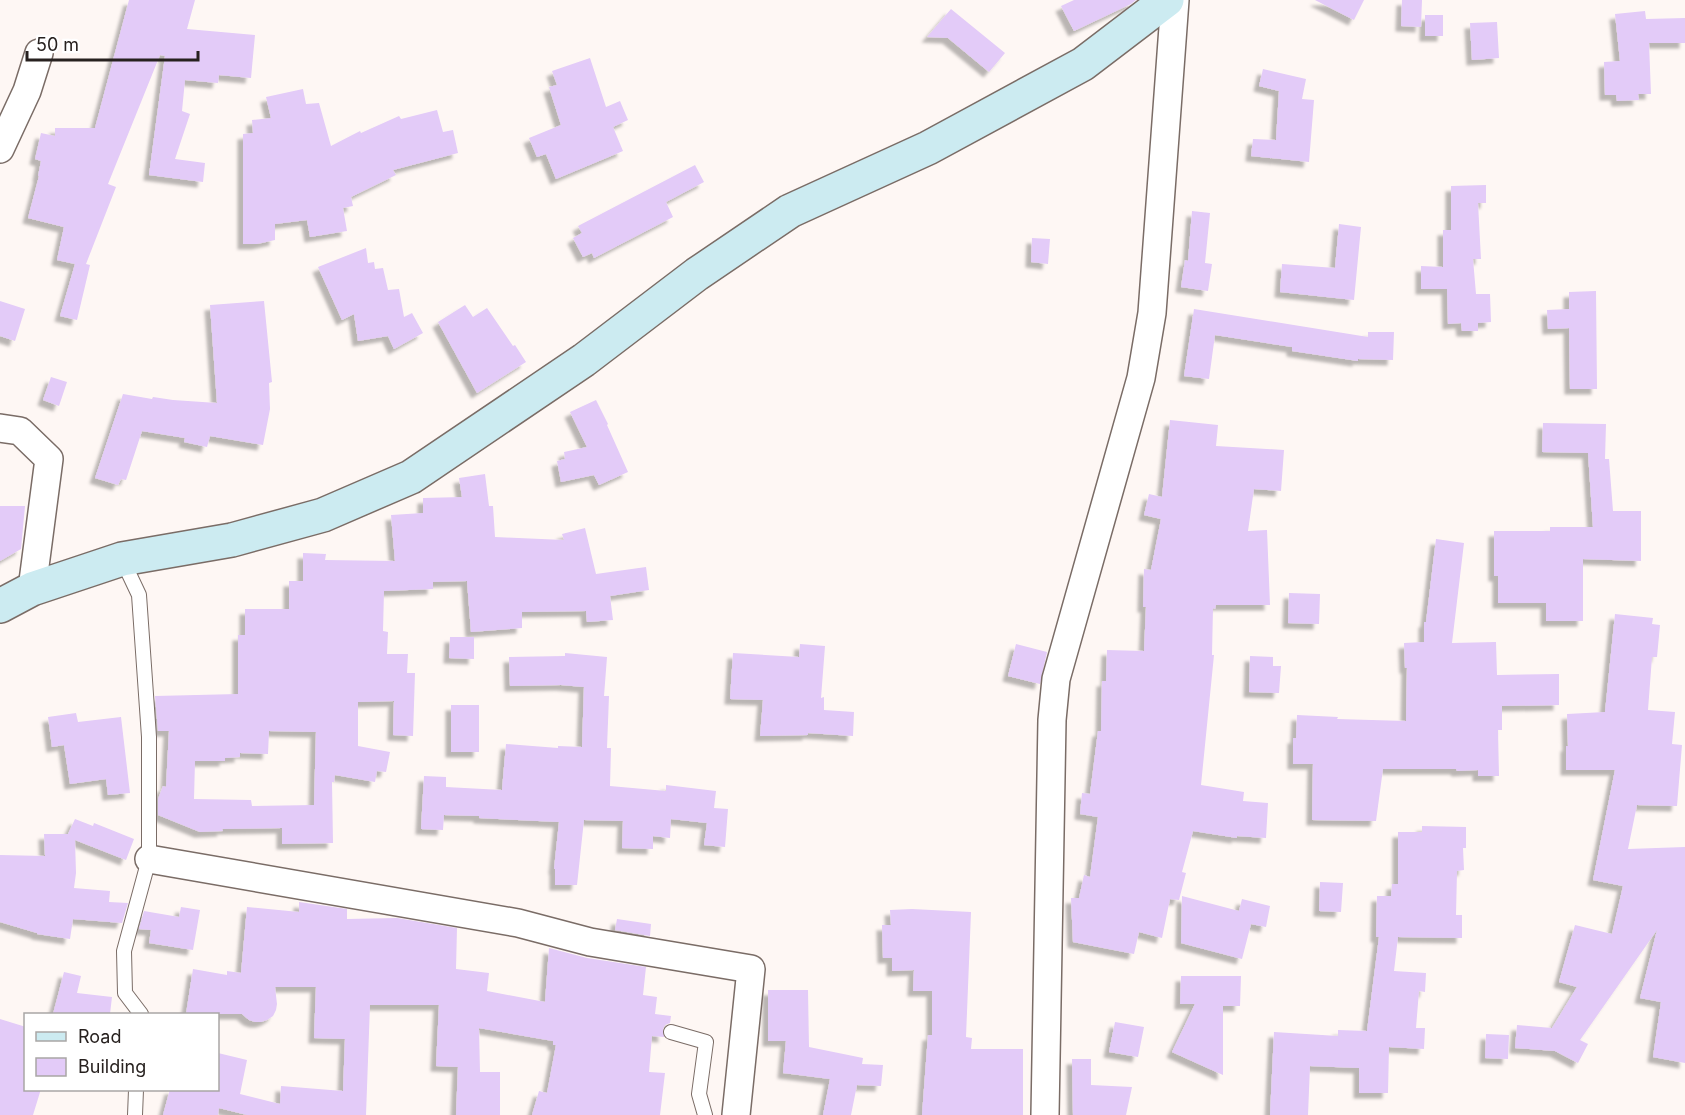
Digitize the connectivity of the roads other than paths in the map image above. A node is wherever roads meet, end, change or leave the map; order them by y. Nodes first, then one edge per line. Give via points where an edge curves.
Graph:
1 (1167, 0) edge
2 (1175, 0) edge
3 (39, 54) dead end
4 (0, 149) edge
5 (0, 428) edge
6 (122, 559) junction
7 (32, 589) junction
8 (0, 606) edge
9 (150, 859) junction
10 (140, 1013) edge
11 (671, 1032) dead end
12 (136, 1091) edge
13 (135, 1115) edge
14 (705, 1115) edge
15 (736, 1115) edge
16 (1045, 1115) edge

1 - 6 street via 1083,64 928,148 790,212 697,274 584,360 411,477 323,515 232,540
2 - 16 street via 1152,314 1141,378 1056,679
3 - 4 street
5 - 7 street via 20,431 49,459
6 - 7 street
6 - 9 lane via 139,595 150,737
7 - 8 street
9 - 10 lane via 124,951 125,993
9 - 15 street via 518,923 590,942 751,969
11 - 14 lane via 706,1042 699,1094
12 - 13 lane

